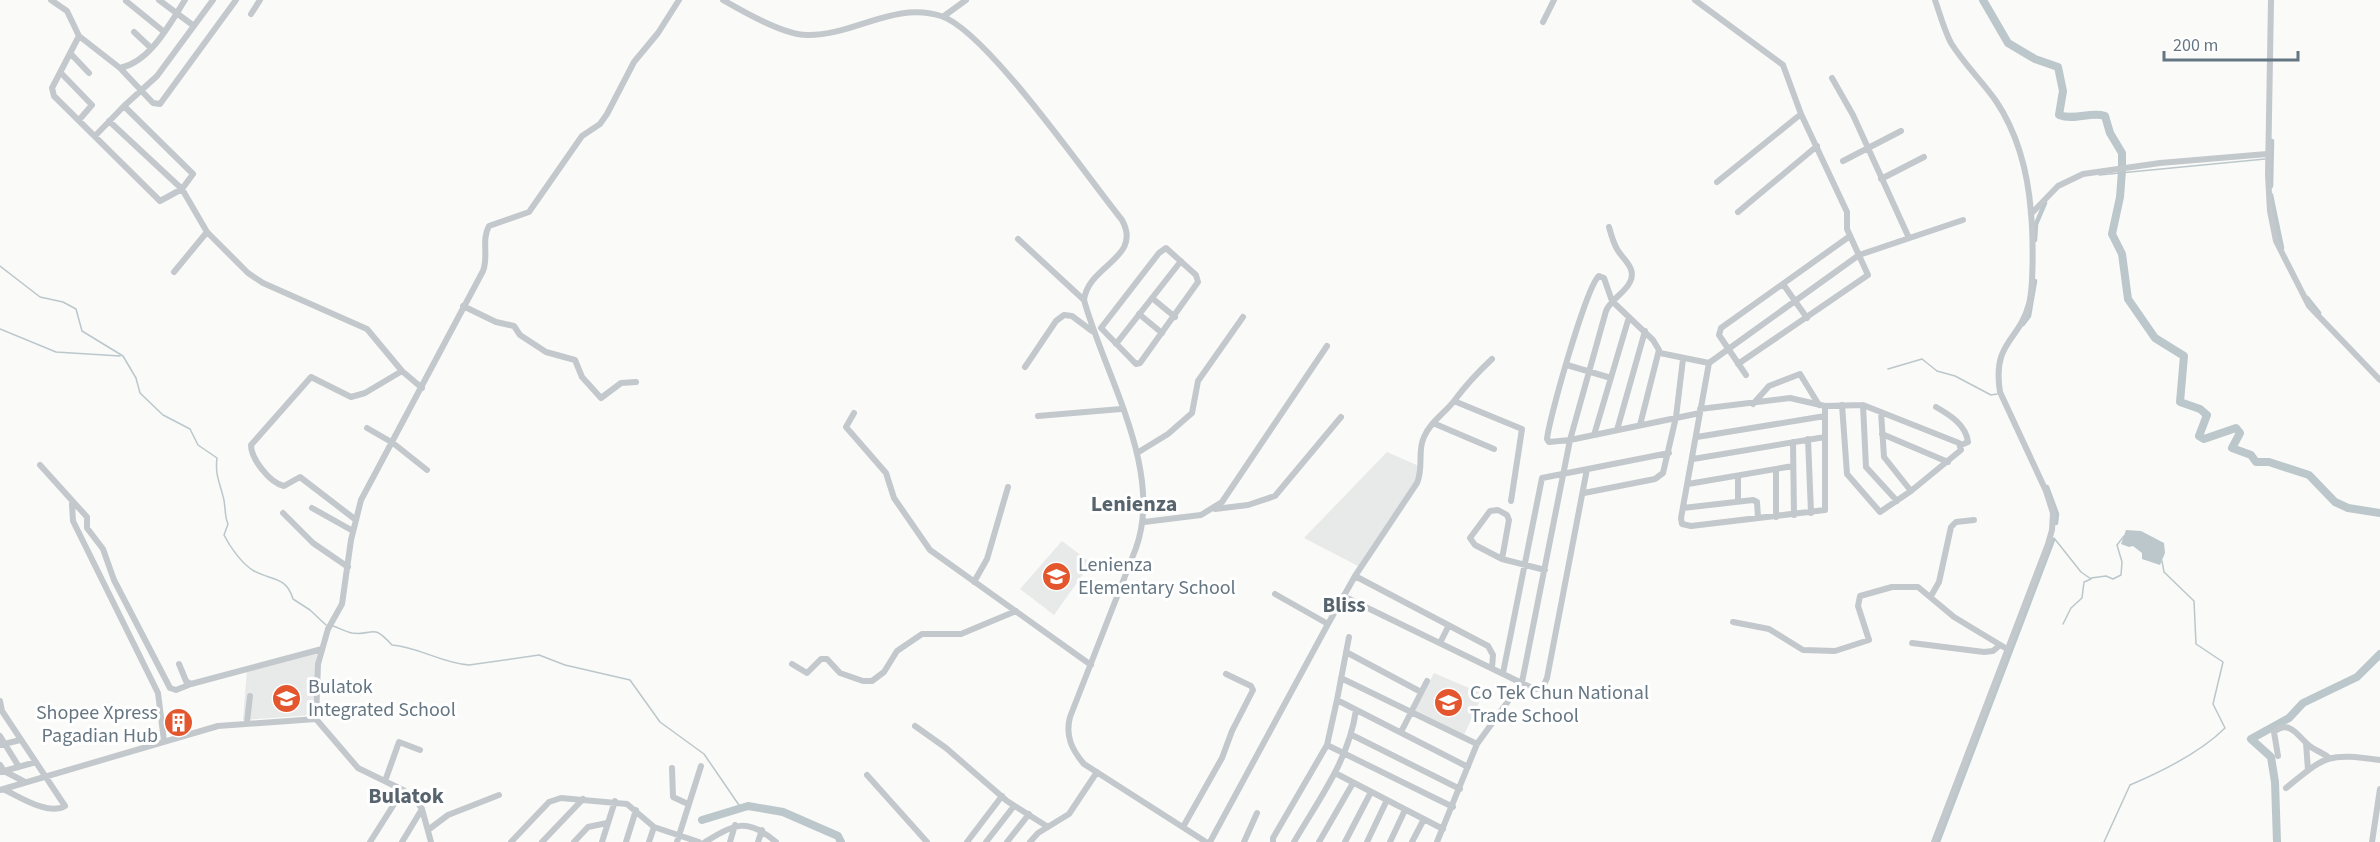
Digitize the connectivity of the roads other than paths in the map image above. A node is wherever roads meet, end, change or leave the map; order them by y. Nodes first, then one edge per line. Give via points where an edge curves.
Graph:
1 (51, 0) edge
2 (160, 0) edge
3 (185, 0) edge
4 (213, 0) edge
5 (236, 0) edge
6 (260, 0) edge
7 (679, 0) edge
8 (723, 0) edge
9 (966, 0) edge
10 (1554, 0) edge
11 (1695, 0) edge
12 (1935, 0) edge
13 (2271, 0) edge
14 (126, 1) edge
15 (251, 14) dead end
16 (176, 15) junction
17 (944, 16) junction
18 (1543, 22) dead end
19 (194, 26) junction
20 (163, 32) junction
21 (135, 33) dead end
22 (79, 36) junction
23 (151, 48) junction
24 (71, 54) junction
25 (120, 68) junction
26 (61, 73) junction
27 (89, 73) dead end
28 (1832, 78) dead end
29 (141, 88) junction
30 (124, 106) junction
31 (1802, 114) junction
32 (79, 120) junction
33 (109, 121) junction
34 (1900, 131) dead end
35 (95, 136) junction
36 (1817, 146) junction
37 (1869, 148) junction
38 (2267, 154) junction
39 (1924, 157) dead end
40 (1843, 161) dead end
41 (1881, 178) junction
42 (1717, 182) dead end
43 (182, 189) junction
44 (1738, 213) dead end
45 (2031, 214) junction
46 (1963, 219) dead end
47 (1609, 227) dead end
48 (207, 232) junction
49 (1850, 236) junction
50 (1018, 238) dead end
51 (1909, 238) junction
52 (1859, 255) junction
53 (1181, 261) junction
54 (174, 272) dead end
55 (1784, 284) junction
56 (1152, 298) junction
57 (1084, 300) junction
58 (1612, 301) junction
59 (1796, 301) junction
60 (464, 306) junction
61 (1139, 314) junction
62 (1629, 316) junction
63 (1175, 317) junction
64 (1243, 317) dead end
65 (1807, 318) junction
66 (1102, 330) junction
67 (1645, 332) junction
68 (1162, 333) junction
69 (1094, 335) junction
70 (1116, 344) junction
71 (1327, 346) dead end
72 (1728, 350) junction
73 (1660, 354) junction
74 (1492, 359) dead end
75 (1683, 359) junction
76 (1709, 363) junction
77 (1738, 364) junction
78 (1567, 365) junction
79 (1025, 367) dead end
80 (1589, 370) junction
81 (402, 371) junction
82 (1746, 375) dead end
83 (1611, 378) junction
84 (2380, 380) edge
85 (636, 382) dead end
86 (422, 388) junction
87 (1454, 401) junction
88 (1753, 404) junction
89 (1842, 405) junction
90 (1863, 405) junction
91 (1822, 406) junction
92 (1936, 407) dead end
93 (1121, 409) junction
94 (1700, 411) junction
95 (1881, 412) junction
96 (854, 413) dead end
97 (1038, 416) dead end
98 (1825, 416) junction
99 (1341, 417) dead end
100 (1676, 417) junction
101 (1433, 423) junction
102 (1640, 425) junction
103 (367, 428) dead end
104 (1617, 430) junction
105 (1882, 434) junction
106 (1594, 435) junction
107 (1696, 437) junction
108 (1825, 437) junction
109 (1808, 439) junction
110 (1570, 440) junction
111 (1792, 442) junction
112 (393, 443) junction
113 (1961, 446) junction
114 (1494, 449) dead end
115 (1137, 453) junction
116 (1669, 453) junction
117 (1693, 459) junction
118 (1948, 462) junction
119 (40, 465) dead end
120 (1793, 466) junction
121 (1587, 469) junction
122 (1776, 469) junction
123 (427, 470) dead end
124 (1564, 472) junction
125 (1738, 476) junction
126 (1688, 484) junction
127 (1008, 487) dead end
128 (1911, 491) junction
129 (1584, 493) junction
130 (1511, 501) dead end
131 (1738, 501) junction
132 (1897, 501) junction
133 (72, 504) junction
134 (312, 508) dead end
135 (1683, 508) junction
136 (1215, 509) junction
137 (283, 513) dead end
138 (1811, 513) junction
139 (1794, 515) junction
140 (1776, 517) junction
141 (1758, 518) junction
142 (356, 520) junction
143 (1974, 520) dead end
144 (1144, 522) junction
145 (353, 531) junction
146 (1502, 559) junction
147 (1523, 566) junction
148 (348, 567) junction
149 (1545, 570) junction
150 (1355, 576) junction
151 (974, 582) junction
152 (1275, 594) dead end
153 (1342, 596) junction
154 (1931, 596) junction
155 (1016, 611) junction
156 (1733, 622) dead end
157 (1328, 624) junction
158 (1448, 627) junction
159 (1349, 637) dead end
160 (1440, 643) junction
161 (1912, 643) dead end
162 (2000, 645) junction
163 (322, 649) junction
164 (2007, 649) junction
165 (1346, 652) junction
166 (179, 664) dead end
167 (792, 664) dead end
168 (1091, 665) junction
169 (1492, 668) junction
170 (1503, 673) junction
171 (1226, 674) dead end
172 (1341, 678) junction
173 (1427, 681) dead end
174 (1522, 682) junction
175 (191, 684) junction
176 (1421, 692) junction
177 (250, 696) dead end
178 (1337, 700) junction
179 (0, 701) edge
180 (1356, 710) junction
181 (1412, 712) junction
182 (316, 719) junction
183 (247, 722) junction
184 (915, 726) dead end
185 (1401, 732) junction
186 (1352, 735) junction
187 (0, 736) edge
188 (20, 740) junction
189 (164, 741) junction
190 (2306, 743) junction
191 (2, 744) edge
192 (1478, 744) junction
193 (1327, 745) junction
194 (420, 750) dead end
195 (1345, 755) junction
196 (2278, 756) dead end
197 (2328, 757) junction
198 (2380, 760) edge
199 (36, 762) junction
200 (701, 766) dead end
201 (1468, 766) junction
202 (19, 767) junction
203 (672, 768) dead end
204 (1, 769) edge
205 (2308, 770) junction
206 (1097, 772) junction
207 (1335, 773) junction
208 (867, 775) dead end
209 (45, 777) junction
210 (385, 782) junction
211 (25, 783) junction
212 (1353, 783) junction
213 (2286, 788) dead end
214 (1460, 789) junction
215 (2380, 789) edge
216 (2, 790) edge
217 (403, 790) junction
218 (1371, 792) junction
219 (499, 795) dead end
220 (1002, 796) junction
221 (583, 799) junction
222 (1387, 800) junction
223 (615, 801) junction
224 (688, 804) junction
225 (1014, 806) junction
226 (1453, 807) junction
227 (422, 809) junction
228 (636, 810) junction
229 (1406, 810) junction
230 (1257, 813) dead end
231 (1029, 814) junction
232 (2379, 816) edge
233 (1424, 819) junction
234 (607, 824) junction
235 (735, 825) junction
236 (1048, 827) junction
237 (1183, 827) junction
238 (654, 828) junction
239 (1443, 829) junction
240 (428, 830) junction
241 (762, 830) junction
242 (677, 839) edge
243 (430, 841) edge
244 (370, 842) edge
245 (402, 842) edge
246 (511, 842) edge
247 (542, 842) edge
248 (574, 842) edge
249 (602, 842) edge
250 (626, 842) edge
251 (649, 842) edge
252 (699, 842) edge
253 (705, 842) edge
254 (730, 842) edge
255 (758, 842) edge
256 (776, 842) edge
257 (927, 842) edge
258 (967, 842) edge
259 (986, 842) edge
260 (1007, 842) edge
261 (1030, 842) edge
262 (1208, 842) edge
263 (1244, 842) edge
264 (1273, 842) edge
265 (1294, 842) edge
266 (1319, 842) edge
267 (1345, 842) edge
268 (1367, 842) edge
269 (1390, 842) edge
270 (1412, 842) edge
271 (1437, 842) edge
272 (1934, 842) edge
273 (2372, 842) edge

1 - 22 street via 67,11
2 - 16 street
3 - 16 street
4 - 19 street
5 - 29 street via 160,104 153,103
6 - 15 street
7 - 60 street via 634,62 607,114 582,136 529,212 489,226 485,237 486,265
8 - 17 street via 805,35 837,32 913,11
9 - 17 street
10 - 18 street
11 - 31 street via 1782,65
12 - 45 street via 1950,40 1997,103 2018,143
13 - 38 street
14 - 20 street
16 - 19 street
16 - 20 street
17 - 57 street via 989,53 1126,228 1125,247 1092,279
19 - 29 street via 157,76
20 - 23 street
21 - 23 street
22 - 24 street
22 - 25 street
23 - 25 street via 138,63
24 - 26 street
24 - 27 street
25 - 29 street
26 - 32 street via 52,94
26 - 32 street via 92,105
28 - 37 street
29 - 30 street
30 - 33 street
30 - 43 street via 193,171
31 - 36 street
31 - 42 street
32 - 35 street
33 - 35 street
33 - 43 street
34 - 37 street
35 - 43 street via 160,201
36 - 44 street
36 - 49 street via 1847,212
37 - 40 street
37 - 41 street
38 - 45 street via 2083,174 2058,186
38 - 84 street via 2270,212 2284,260 2310,306
39 - 41 street
41 - 51 street
43 - 48 street
45 - 164 street via 2028,306 2000,356 1997,377 2053,513 2052,530
46 - 51 street
47 - 58 street via 1616,247 1632,271 1629,283
48 - 54 street
48 - 81 street via 256,279 367,329
49 - 52 street
49 - 55 street
50 - 57 street
51 - 52 street
52 - 59 street
52 - 65 street via 1867,278
53 - 56 street
53 - 63 street via 1198,282
53 - 66 street via 1169,249 1162,250
55 - 59 street
55 - 72 street via 1721,328 1719,335
56 - 61 street
56 - 63 street
57 - 69 street
58 - 62 street
58 - 78 street via 1604,278 1596,276
58 - 80 street
59 - 65 street
59 - 72 street
60 - 85 street via 514,326 520,335 546,352 575,360 582,377 601,398 621,383
60 - 86 street
61 - 68 street
61 - 70 street
62 - 67 street
62 - 83 street
63 - 68 street
64 - 115 street via 1198,381 1192,413
65 - 77 street
66 - 69 street
66 - 70 street
67 - 73 street via 1657,344
67 - 104 street
68 - 70 street via 1138,364 1133,364
69 - 79 street via 1072,316 1064,315
69 - 93 street
71 - 136 street
72 - 76 street
72 - 77 street
73 - 75 street
73 - 102 street
74 - 87 street
75 - 76 street
75 - 100 street
76 - 94 street
77 - 82 street
78 - 80 street
78 - 110 street via 1547,439
80 - 83 street
80 - 110 street
81 - 86 street
81 - 142 street via 351,397 311,377 251,445 259,463 278,484 284,486 300,477
83 - 106 street
86 - 112 street
87 - 101 street
87 - 130 street via 1522,429
88 - 91 street via 1790,398
88 - 91 street via 1769,386 1800,374
88 - 94 street
89 - 90 street
89 - 91 street
89 - 132 street via 1848,475 1880,512
90 - 95 street
90 - 132 street via 1866,467
91 - 98 street
92 - 113 street via 1951,415 1967,436 1968,442
93 - 97 street
93 - 115 street
94 - 100 street
94 - 107 street
95 - 105 street
95 - 113 street
96 - 151 street via 846,427 886,473 894,498 921,539 942,561
98 - 107 street
98 - 108 street
99 - 136 street via 1275,496 1248,505
100 - 102 street
100 - 116 street
101 - 114 street
101 - 150 street via 1423,438 1417,483
102 - 104 street
103 - 112 street
104 - 106 street
105 - 118 street
105 - 128 street via 1885,459
106 - 110 street
107 - 117 street
108 - 109 street
108 - 138 street via 1827,507
109 - 111 street
109 - 138 street
110 - 124 street
111 - 117 street
111 - 120 street
112 - 123 street
112 - 142 street via 368,483
113 - 118 street
115 - 144 street via 1144,483
116 - 121 street
116 - 129 street via 1660,477
117 - 126 street
118 - 128 street
119 - 133 street
120 - 122 street
120 - 139 street
121 - 124 street
121 - 129 street
122 - 125 street
122 - 140 street
124 - 147 street via 1544,476 1539,482
124 - 149 street
125 - 126 street
125 - 131 street
126 - 135 street
127 - 151 street via 987,559
128 - 132 street
129 - 174 street via 1546,685 1539,690
131 - 135 street
131 - 141 street via 1755,500
133 - 175 street via 87,517 87,528 104,549 114,580 170,688 176,690
133 - 189 street via 73,521 158,693
134 - 145 street
135 - 141 street via 1681,522 1685,526
136 - 144 street via 1184,519
137 - 148 street via 313,543
138 - 139 street
139 - 140 street
140 - 141 street
142 - 145 street
143 - 154 street via 1956,522 1951,527 1939,582
144 - 168 street
145 - 148 street
146 - 146 street via 1509,520 1504,513 1494,510 1470,538 1475,545
146 - 147 street
147 - 149 street
147 - 170 street
148 - 163 street via 340,610
149 - 174 street
150 - 153 street
150 - 158 street
151 - 155 street
152 - 157 street
153 - 157 street
153 - 160 street
154 - 156 street via 1918,587 1895,587 1860,596 1858,606 1869,640 1835,651 1800,649 1769,629
154 - 162 street via 1954,617
155 - 167 street via 961,634 922,634 897,651 884,672 872,681 840,673 827,659 821,659 807,673
155 - 168 street
157 - 262 street
158 - 160 street
158 - 169 street via 1488,646 1493,655
159 - 165 street
160 - 169 street
161 - 162 street via 1984,652
162 - 164 street
163 - 175 street
163 - 182 street
164 - 272 street
165 - 172 street
165 - 176 street
166 - 175 street
168 - 206 street via 1070,717 1068,736 1077,756
169 - 170 street
170 - 174 street
171 - 237 street via 1253,690 1222,758
172 - 178 street
172 - 181 street
173 - 176 street
174 - 192 street
176 - 181 street
177 - 183 street
178 - 180 street
178 - 193 street
179 - 188 street
180 - 185 street
180 - 186 street
181 - 185 street
181 - 192 street
182 - 183 street
182 - 210 street via 358,768
183 - 189 street
184 - 220 street
185 - 201 street
186 - 195 street
186 - 214 street
187 - 191 street
188 - 191 street
188 - 199 street
189 - 209 street
190 - 196 street via 2293,729 2279,729 2274,736
190 - 197 street
190 - 205 street
191 - 202 street
192 - 201 street
193 - 195 street
193 - 264 street
194 - 210 street via 399,742
195 - 207 street
195 - 226 street
197 - 198 street
197 - 205 street
199 - 202 street
199 - 209 street
200 - 224 street
201 - 214 street
202 - 204 street
203 - 224 street via 673,797
204 - 211 street
205 - 213 street
206 - 236 street via 1069,814
206 - 237 street
207 - 212 street
207 - 265 street
208 - 257 street
209 - 211 street
209 - 216 street via 64,808 42,806
210 - 217 street
211 - 216 street
212 - 218 street
212 - 266 street
214 - 226 street
215 - 232 street
217 - 227 street
217 - 244 street
218 - 222 street
218 - 267 street
219 - 240 street via 448,815
220 - 225 street
220 - 258 street
221 - 223 street
221 - 246 street via 552,800
221 - 247 street
222 - 229 street
222 - 268 street
223 - 228 street
223 - 234 street
224 - 242 street
225 - 231 street
225 - 259 street
226 - 239 street
227 - 240 street
227 - 245 street
228 - 238 street
228 - 250 street
229 - 233 street
229 - 269 street
230 - 263 street
231 - 236 street
231 - 260 street
232 - 273 street
233 - 239 street
233 - 270 street
234 - 248 street via 594,824
234 - 249 street
235 - 241 street
235 - 253 street
235 - 254 street
236 - 261 street
237 - 262 street
238 - 242 street
238 - 251 street
239 - 271 street
240 - 243 street
241 - 255 street
241 - 256 street
242 - 252 street

